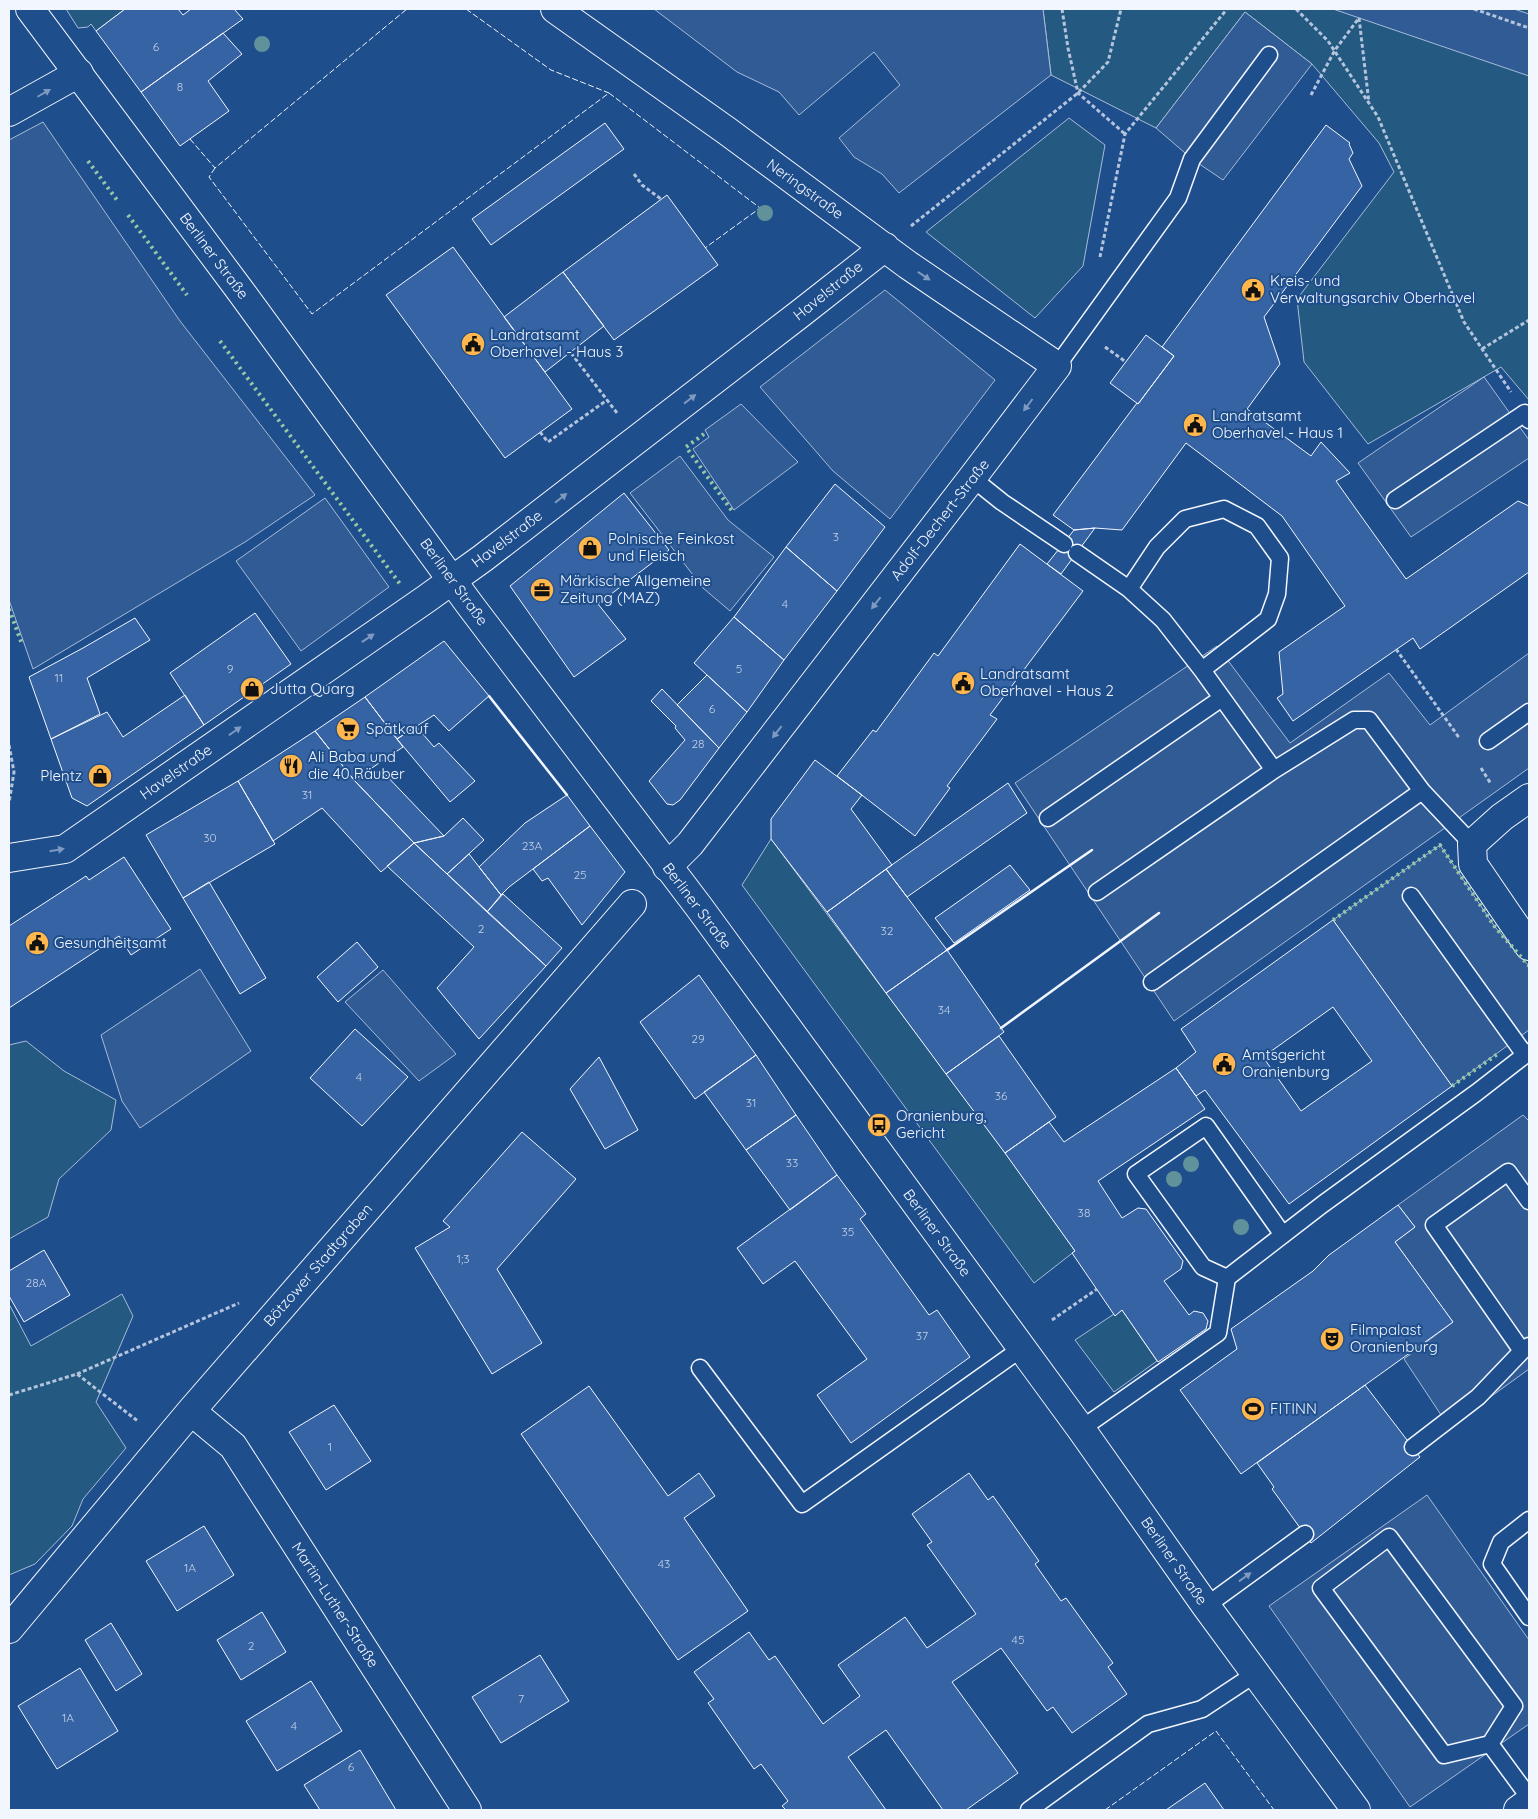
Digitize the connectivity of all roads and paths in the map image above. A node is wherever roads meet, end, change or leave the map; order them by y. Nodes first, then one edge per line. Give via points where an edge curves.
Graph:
1 (30, 9) edge
2 (555, 9) edge
3 (1062, 9) edge
4 (1121, 9) edge
5 (1227, 9) edge
6 (1296, 9) edge
7 (1474, 9) edge
8 (1529, 28) edge
9 (1335, 50) junction
10 (1270, 55) dead end
11 (79, 74) junction
12 (1078, 93) junction
13 (1311, 95) dead end
14 (1369, 103) junction
15 (9, 112) edge
16 (1125, 134) junction
17 (634, 174) dead end
18 (661, 199) dead end
19 (907, 230) dead end
20 (885, 247) junction
21 (1098, 265) dead end
22 (1529, 320) edge
23 (1482, 349) junction
24 (571, 353) dead end
25 (1115, 354) dead end
26 (1126, 362) dead end
27 (1057, 366) junction
28 (607, 400) junction
29 (1527, 416) edge
30 (622, 420) dead end
31 (540, 432) dead end
32 (972, 478) junction
33 (1395, 500) dead end
34 (452, 580) junction
35 (1129, 589) junction
36 (1396, 649) dead end
37 (1202, 670) junction
38 (1417, 678) dead end
39 (1222, 698) junction
40 (1529, 712) edge
41 (1488, 740) dead end
42 (9, 745) edge
43 (1274, 770) junction
44 (14, 772) junction
45 (9, 773) edge
46 (1422, 791) junction
47 (1529, 798) edge
48 (9, 803) edge
49 (1048, 818) dead end
50 (1472, 844) junction
51 (9, 858) edge
52 (668, 867) junction
53 (1097, 892) dead end
54 (1411, 896) dead end
55 (632, 904) dead end
56 (1529, 946) edge
57 (1152, 982) dead end
58 (1527, 1054) edge
59 (1529, 1202) edge
60 (1283, 1235) junction
61 (1227, 1278) junction
62 (1097, 1289) dead end
63 (240, 1303) dead end
64 (1052, 1320) dead end
65 (1022, 1348) junction
66 (1526, 1349) edge
67 (700, 1368) dead end
68 (77, 1374) junction
69 (9, 1395) edge
70 (191, 1411) junction
71 (1080, 1428) junction
72 (165, 1443) junction
73 (1413, 1448) dead end
74 (1529, 1520) edge
75 (1305, 1534) dead end
76 (1206, 1606) junction
77 (1529, 1618) edge
78 (9, 1629) edge
79 (1255, 1674) junction
80 (1490, 1744) junction
81 (1529, 1797) edge
82 (1529, 1802) edge
83 (467, 1810) edge
84 (1029, 1810) edge
85 (1356, 1810) edge
86 (1518, 1810) edge

1 - 11 street, Berliner Straße
2 - 20 street, Neringstraße
3 - 12 path
4 - 12 path via 1108,62
5 - 16 path
6 - 9 path
7 - 8 path
9 - 13 path
9 - 14 path
9 - 14 path via 1359,18
10 - 27 lane, Adolf-Dechert-Straße via 1192,160 1178,198
15 -> 11 street
11 - 34 street, Berliner Straße
12 - 16 path
12 - 19 path
14 - 23 path via 1378,117 1464,322
16 - 21 path
17 - 18 path via 642,185
20 -> 27 street, Neringstraße
34 -> 20 street, Havelstraße
22 - 23 path
23 - 29 path
24 - 28 path
25 - 26 path
27 -> 32 street, Adolf-Dechert-Straße
28 - 30 path
28 - 31 path via 548,442
29 - 33 lane
32 - 35 lane
32 -> 52 street, Adolf-Dechert-Straße via 690,844
51 -> 34 street, Havelstraße via 65,848
34 - 52 street, Berliner Straße
35 - 37 lane via 1163,620
35 - 37 lane via 1157,547 1185,519 1224,509 1257,526 1280,558 1277,594 1268,620
36 - 38 path
37 - 39 lane
39 - 43 lane
39 - 49 lane
40 - 41 lane
42 - 44 path
43 - 46 lane via 1354,720 1369,720
43 - 53 lane
44 - 45 path
44 - 48 path
46 - 50 lane
46 - 57 lane
47 - 50 street
50 - 56 street via 1473,864
52 - 65 street, Berliner Straße
54 - 58 lane
55 - 70 street, Bötzower Stadtgraben
58 - 60 lane
59 - 66 lane via 1508,1172 1434,1225
60 - 61 lane
60 - 61 lane via 1206,1126 1136,1174 1203,1267
61 - 71 lane via 1218,1333
62 - 64 path
63 - 68 path
65 - 67 lane via 802,1504
65 - 71 street, Berliner Straße
66 - 73 lane via 1478,1398
68 - 69 path
68 - 72 path
70 - 72 street, Bötzower Stadtgraben
70 - 83 street, Martin-Luther-Straße via 232,1446
71 - 76 street, Berliner Straße
72 - 78 street, Bötzower Stadtgraben
74 - 77 lane via 1501,1542 1492,1564
76 -> 75 lane
76 - 79 street, Berliner Straße
79 - 84 lane via 1202,1709 1148,1724
79 - 85 street, Berliner Straße
80 - 80 lane via 1444,1755 1321,1588 1389,1537 1514,1706
80 - 81 lane
82 - 86 street

